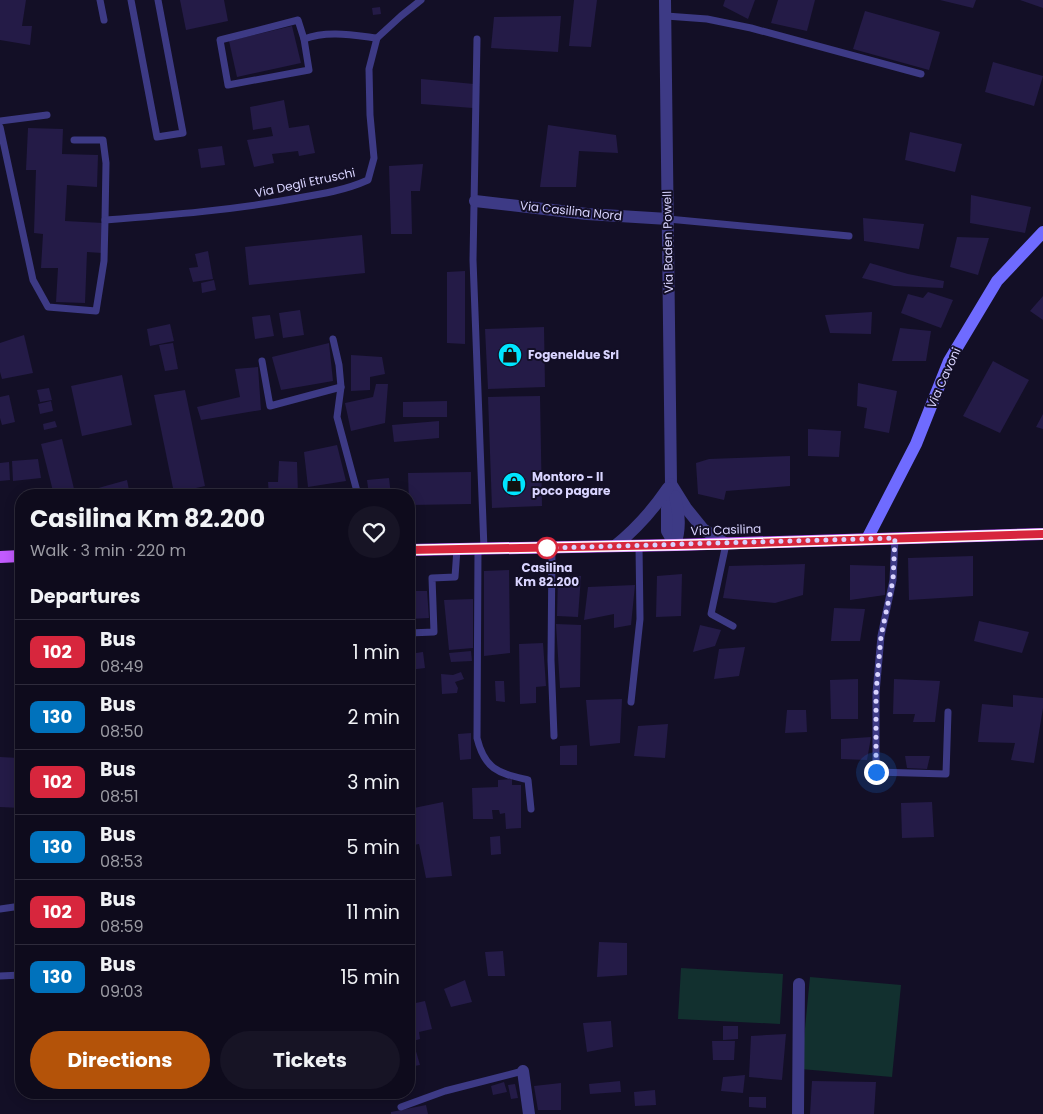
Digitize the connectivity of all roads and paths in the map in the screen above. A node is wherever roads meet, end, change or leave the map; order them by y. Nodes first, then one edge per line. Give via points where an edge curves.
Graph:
1 (100, 0) edge
2 (131, 0) edge
3 (158, 0) edge
4 (421, 0) edge
5 (665, 0) edge
6 (666, 16) junction
7 (104, 20) dead end
8 (377, 38) junction
9 (304, 39) junction
10 (477, 39) dead end
11 (921, 74) dead end
12 (48, 115) dead end
13 (0, 121) edge
14 (0, 127) edge
15 (74, 140) dead end
16 (475, 201) junction
17 (668, 219) junction
18 (105, 220) junction
19 (1043, 232) edge
20 (849, 236) dead end
21 (333, 339) dead end
22 (262, 361) dead end
23 (341, 387) junction
24 (671, 484) junction
25 (356, 489) edge
26 (1043, 534) edge
27 (895, 538) junction
28 (867, 539) junction
29 (726, 544) junction
30 (674, 545) junction
31 (616, 546) junction
32 (639, 546) junction
33 (552, 548) junction
34 (481, 549) junction
35 (415, 550) edge
36 (457, 550) junction
37 (733, 626) dead end
38 (415, 633) edge
39 (631, 702) dead end
40 (948, 712) dead end
41 (554, 736) dead end
42 (531, 809) dead end
43 (15, 907) edge
44 (0, 909) edge
45 (15, 975) edge
46 (0, 976) edge
47 (799, 984) dead end
48 (523, 1071) joint
49 (401, 1107) dead end
50 (529, 1114) edge
51 (798, 1114) edge

1 - 7 lane
2 - 3 lane via 157,137 183,133
4 - 8 lane
5 - 6 street, Via Baden Powell
6 - 11 lane via 707,19 751,28
6 - 17 street, Via Baden Powell
8 - 9 lane via 344,34
8 - 18 lane, Via Degli Etruschi via 369,69 374,158 368,180 352,187 265,204
9 - 9 lane via 309,70 228,85 220,40 298,20
10 - 16 lane
12 - 13 lane
14 - 18 lane via 33,280 48,307 96,311 104,261
15 - 18 lane via 103,140
16 - 17 street, Via Casilina Nord via 587,214
16 - 34 lane via 473,260
17 - 20 lane
17 - 24 street, Via Baden Powell
19 - 28 street, Via Cavoni via 997,281 949,361 916,444
21 - 23 lane
22 - 23 lane via 270,406
23 - 25 lane via 337,417
24 - 29 street via 703,529
24 - 30 street, Via Baden Powell via 680,531
24 - 31 street via 636,529
26 - 27 main road, Via Casilina
27 - 28 main road, Via Casilina
27 - 40 lane via 893,580 881,636 876,693 876,772 946,774
28 - 29 main road, Via Casilina
29 - 30 main road, Via Casilina
29 - 37 lane via 711,614
30 - 32 main road, Via Casilina
31 - 32 main road, Via Casilina
31 - 33 main road, Via Casilina
32 - 39 lane via 640,619
33 - 34 main road, Via Casilina
33 - 41 lane
34 - 36 main road, Via Casilina
34 - 42 lane via 477,738 484,756 499,773 528,780
35 - 36 main road, Via Casilina
36 - 38 lane via 456,577 432,578 434,632
43 - 44 lane
45 - 46 lane
47 - 51 street
48 - 49 lane via 445,1091
48 - 50 street

